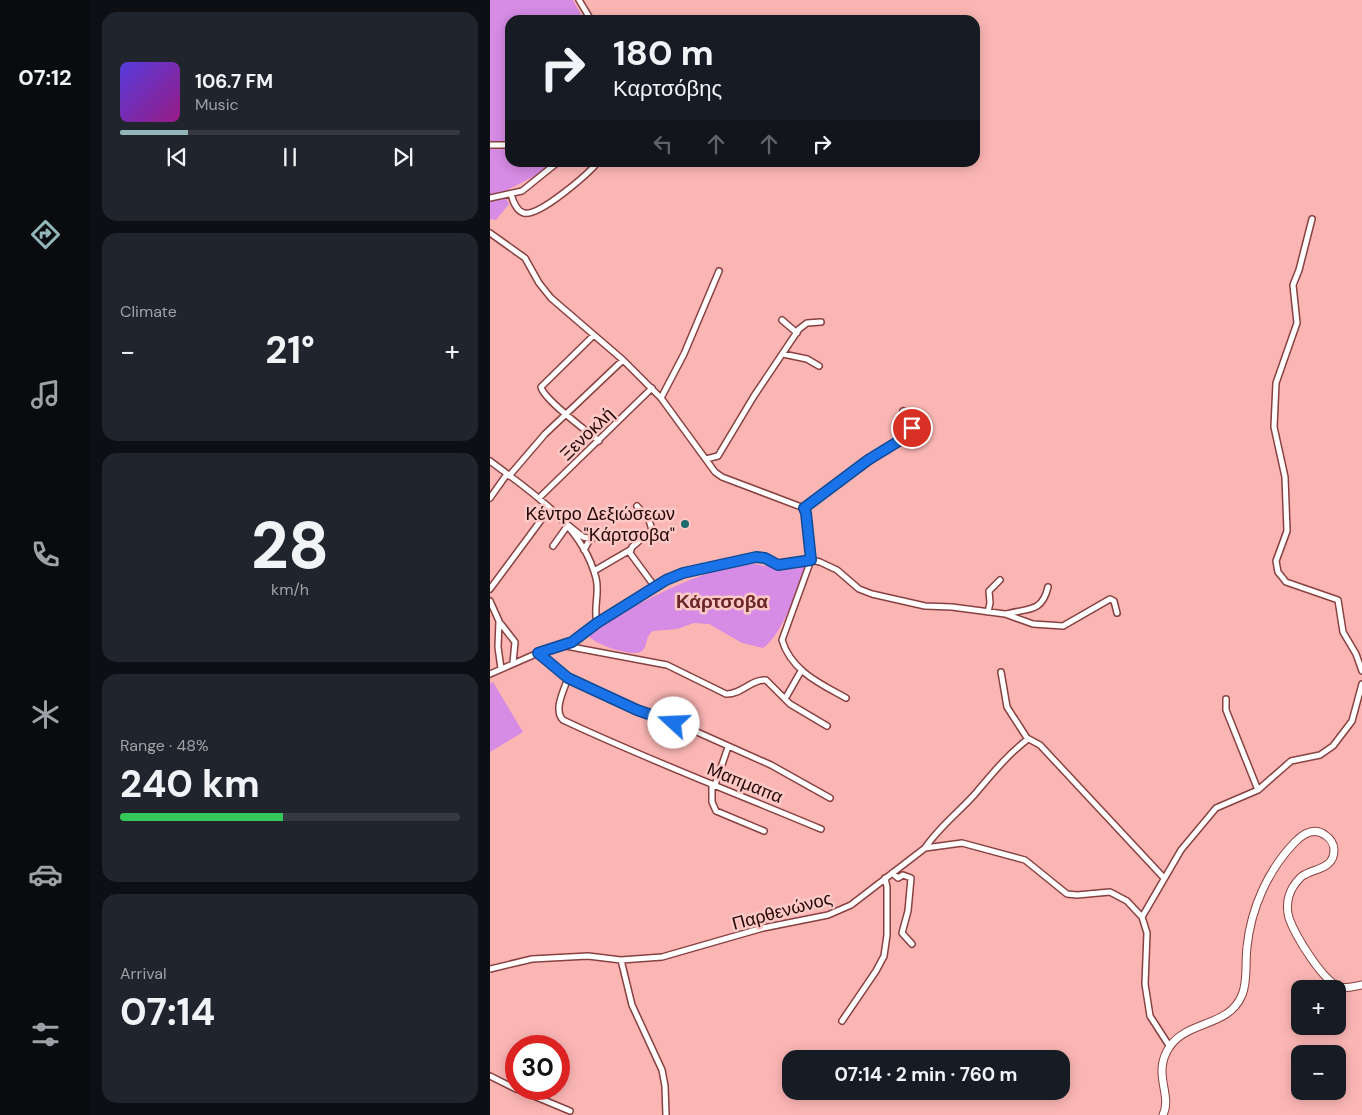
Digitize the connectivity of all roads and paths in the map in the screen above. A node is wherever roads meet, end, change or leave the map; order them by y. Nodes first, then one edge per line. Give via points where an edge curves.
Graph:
1 (579, 0) edge
2 (588, 15) edge
3 (490, 145) edge
4 (505, 145) edge
5 (552, 167) edge
6 (593, 167) edge
7 (510, 194) junction
8 (490, 198) edge
9 (1312, 219) dead end
10 (490, 232) edge
11 (719, 271) dead end
12 (782, 320) dead end
13 (821, 322) dead end
14 (797, 333) junction
15 (594, 335) junction
16 (783, 354) junction
17 (623, 360) junction
18 (820, 366) dead end
19 (652, 388) junction
20 (661, 398) junction
21 (904, 411) dead end
22 (566, 414) junction
23 (599, 441) junction
24 (706, 460) junction
25 (490, 461) edge
26 (508, 475) junction
27 (490, 498) edge
28 (539, 498) junction
29 (637, 506) dead end
30 (550, 508) junction
31 (804, 508) junction
32 (568, 525) junction
33 (599, 532) dead end
34 (592, 539) junction
35 (553, 546) dead end
36 (584, 550) junction
37 (630, 550) junction
38 (811, 560) junction
39 (594, 571) junction
40 (1000, 580) dead end
41 (655, 587) junction
42 (1048, 588) dead end
43 (490, 589) edge
44 (490, 601) edge
45 (988, 612) junction
46 (1117, 613) dead end
47 (495, 614) junction
48 (1006, 614) junction
49 (490, 619) edge
50 (499, 621) junction
51 (597, 623) junction
52 (565, 646) junction
53 (538, 653) junction
54 (514, 663) junction
55 (501, 669) junction
56 (801, 671) junction
57 (1362, 671) edge
58 (1001, 672) dead end
59 (490, 674) edge
60 (568, 678) junction
61 (1362, 684) edge
62 (846, 698) dead end
63 (785, 699) junction
64 (1226, 699) dead end
65 (827, 726) dead end
66 (1028, 739) junction
67 (728, 746) junction
68 (714, 785) junction
69 (1258, 790) junction
70 (830, 798) dead end
71 (821, 829) dead end
72 (764, 832) dead end
73 (925, 848) junction
74 (892, 873) junction
75 (885, 878) junction
76 (1164, 878) junction
77 (1142, 917) junction
78 (912, 944) dead end
79 (621, 960) junction
80 (490, 969) edge
81 (1362, 985) edge
82 (842, 1020) dead end
83 (1170, 1047) junction
84 (490, 1076) edge
85 (505, 1084) edge
86 (543, 1100) edge
87 (570, 1111) dead end
88 (666, 1115) edge
89 (1163, 1115) edge

1 - 2 street
3 - 4 street
5 - 7 street via 526,188
6 - 7 street via 533,212 523,213
7 - 8 street
9 - 57 street via 1293,285 1297,323 1276,383 1274,427 1285,477 1287,518 1286,536 1277,566 1286,582 1338,600 1343,632
10 - 15 street via 525,258 551,298
11 - 20 street via 684,354
12 - 14 street
13 - 14 street via 807,323
14 - 16 street
15 - 17 street
15 - 22 street via 541,384 544,393
16 - 18 street via 807,359
16 - 24 street via 718,456
17 - 19 street
17 - 22 street
19 - 20 street
19 - 23 street, Ξενοκλή
20 - 24 street
21 - 31 street via 912,424 909,433
22 - 23 street
22 - 26 street
23 - 28 street, Ξενοκλή
24 - 31 street via 722,477
25 - 26 street
26 - 27 street
26 - 28 street
28 - 30 street
29 - 37 street via 649,520 652,530
30 - 32 street
30 - 43 street
31 - 38 street
32 - 34 street
32 - 35 street
32 - 36 street
33 - 34 street
34 - 36 street
36 - 39 street
37 - 39 street
37 - 41 street
38 - 41 street via 778,565 765,558 750,558 683,573
38 - 45 street via 825,563 859,589 872,594 925,606
38 - 56 street via 782,636 789,656
39 - 51 street via 599,592 595,610
40 - 45 street via 989,591
41 - 51 street
42 - 48 street via 1040,606
44 - 47 street
45 - 48 street
46 - 48 street via 1110,598 1060,626 1026,624
47 - 49 street
47 - 50 street
50 - 54 street via 514,639
50 - 55 street
51 - 52 street
52 - 53 street
52 - 63 street via 667,665 726,694 766,680
53 - 54 street
53 - 60 street
54 - 55 street
55 - 59 street
56 - 62 street
56 - 63 street
58 - 66 street via 1005,704
60 - 67 street
60 - 68 street, Μαπμαπα via 559,704 561,719
61 - 69 street via 1352,721 1333,746 1320,754 1291,761
63 - 65 street
64 - 69 street via 1226,710
66 - 73 street via 1002,761 938,829
66 - 76 street via 1040,745
67 - 68 street
67 - 70 street via 771,765
68 - 71 street, Μαπμαπα
68 - 72 street via 711,797 716,811
69 - 76 street via 1216,808 1181,850
73 - 74 street, Παρθενώνος
73 - 77 street, Παρθενώνος via 962,843 1014,855 1030,863 1067,894 1114,893 1127,900
74 - 75 street, Παρθενώνος
74 - 78 street via 896,878 906,875 911,878 902,933
75 - 79 street, Παρθενώνος via 851,905 832,914 763,928 665,956
75 - 82 street via 887,935 884,956
76 - 77 street
77 - 83 street via 1147,933 1145,984 1149,1009 1153,1022
79 - 80 street, Παρθενώνος via 588,956 532,959
79 - 88 street via 632,1005 662,1070
81 - 83 main road via 1345,988 1330,981 1289,918 1287,906 1293,887 1302,877 1327,865 1333,856 1334,847 1328,837 1319,832 1308,833 1287,852 1263,889 1251,924 1244,992 1236,1007 1224,1017 1179,1037
83 - 89 main road via 1162,1067 1166,1105
84 - 85 street
86 - 87 street

